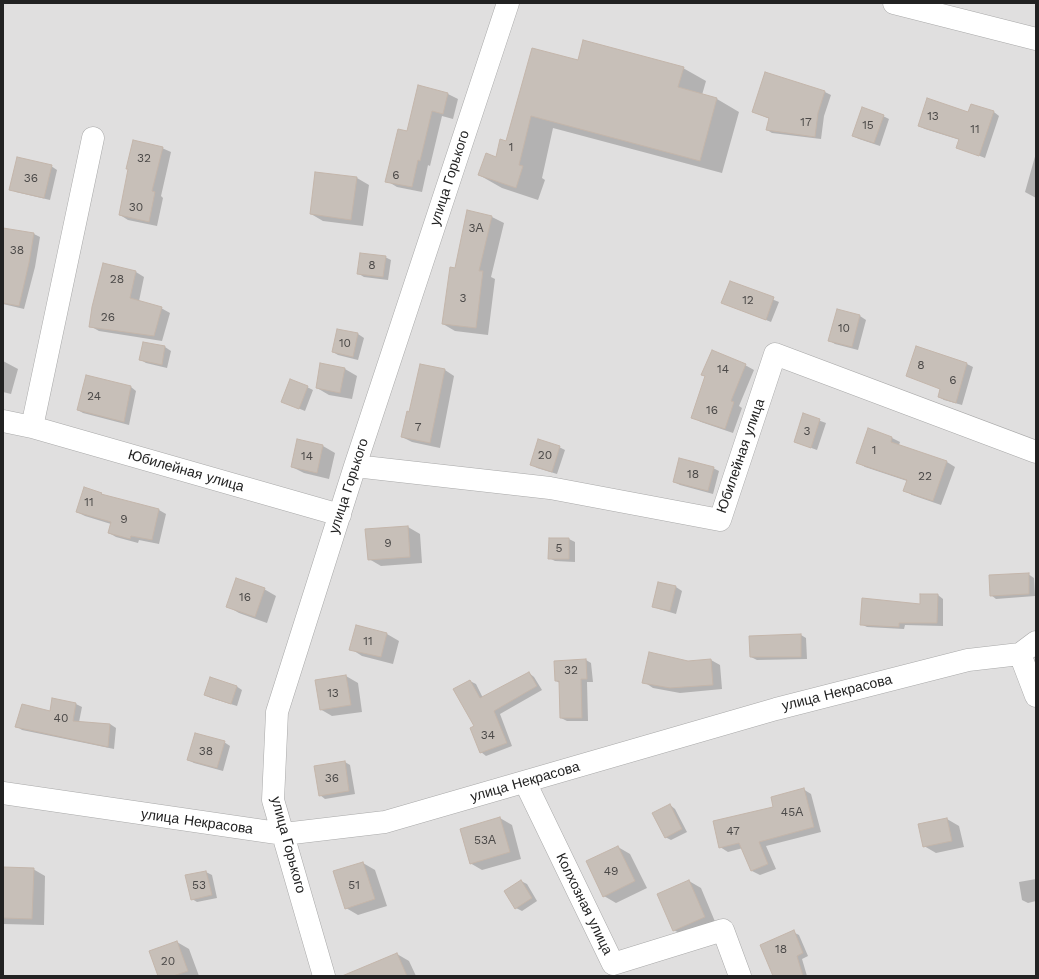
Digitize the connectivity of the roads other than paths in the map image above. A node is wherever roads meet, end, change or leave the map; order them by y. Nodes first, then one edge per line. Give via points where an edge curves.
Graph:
1 (508, 3) edge
2 (894, 3) edge
3 (1036, 39) edge
4 (93, 138) dead end
5 (3, 421) edge
6 (32, 427) junction
7 (1036, 452) edge
8 (354, 466) junction
9 (340, 514) junction
10 (1028, 648) edge
11 (1036, 696) edge
12 (525, 782) junction
13 (3, 793) edge
14 (284, 834) junction
15 (324, 976) edge
16 (740, 976) edge

1 - 8 street, улица Горького
2 - 3 street
4 - 6 street
5 - 6 street, Юбилейная улица
6 - 9 street, Юбилейная улица
7 - 8 street, Юбилейная улица via 775,354 720,520 550,488
8 - 9 street, улица Горького
9 - 14 street, улица Горького via 277,712 273,800
10 - 11 street
10 - 12 street, улица Некрасова via 968,660 776,709
12 - 14 street, улица Некрасова via 385,822
12 - 16 street, Колхозная улица via 613,964 723,930
13 - 14 street, улица Некрасова
14 - 15 street, улица Горького

